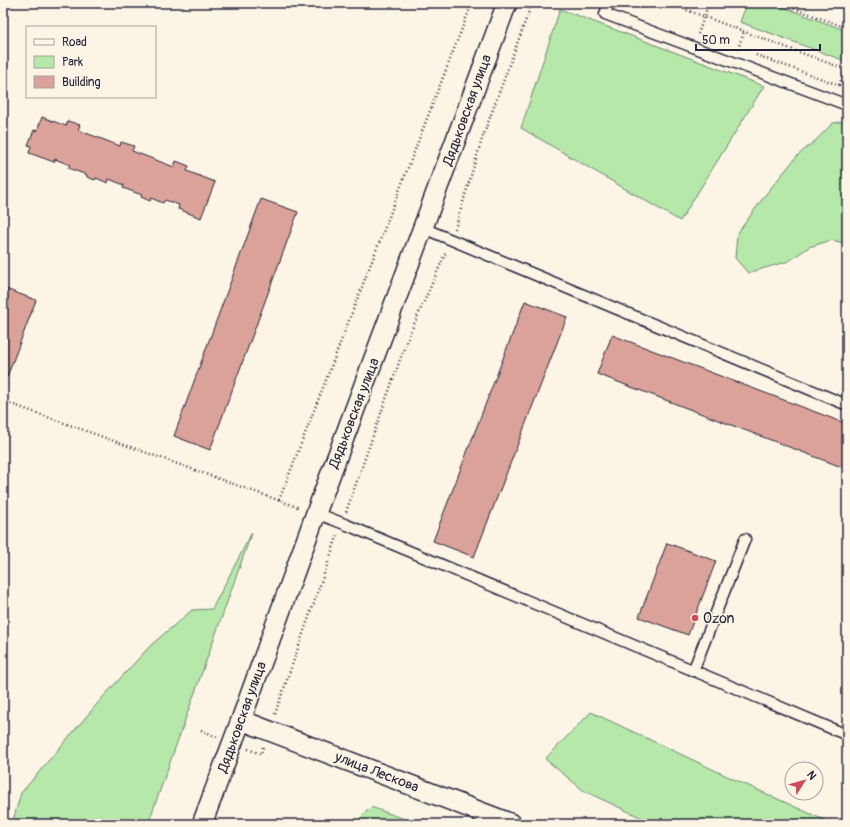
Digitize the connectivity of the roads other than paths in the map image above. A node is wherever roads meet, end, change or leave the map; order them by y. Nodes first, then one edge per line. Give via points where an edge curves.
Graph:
1 (610, 3) edge
2 (504, 4) edge
3 (847, 105) edge
4 (423, 228) junction
5 (847, 405) edge
6 (316, 513) junction
7 (745, 539) dead end
8 (693, 671) junction
9 (241, 720) junction
10 (847, 735) edge
11 (202, 824) edge
12 (512, 824) edge

1 - 3 lane via 605,14
2 - 4 street, Дядьковская улица
4 - 5 lane
4 - 6 street, Дядьковская улица
6 - 8 lane
6 - 9 street, Дядьковская улица
7 - 8 lane
8 - 10 lane
9 - 11 street, Дядьковская улица
9 - 12 street, улица Лескова

